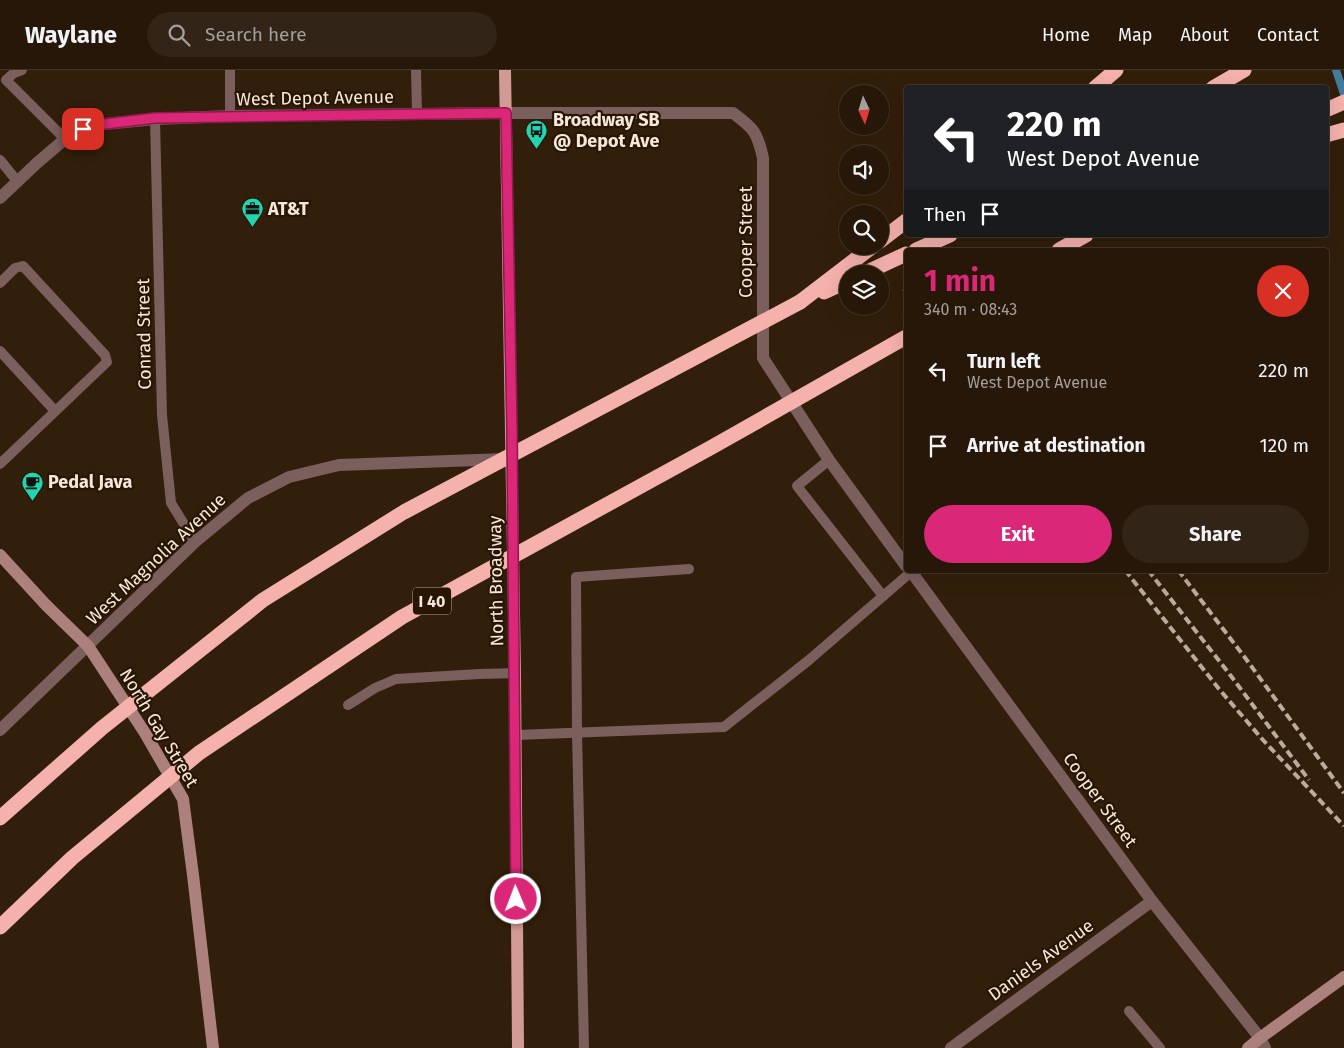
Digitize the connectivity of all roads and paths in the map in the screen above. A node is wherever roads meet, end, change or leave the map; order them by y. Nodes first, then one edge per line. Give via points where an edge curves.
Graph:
1 (22, 70) edge
2 (230, 70) edge
3 (416, 70) edge
4 (505, 70) edge
5 (1116, 70) edge
6 (1244, 70) edge
7 (1098, 85) edge
8 (1218, 85) edge
9 (1344, 102) edge
10 (1329, 109) edge
11 (506, 113) junction
12 (418, 114) junction
13 (230, 116) junction
14 (155, 118) junction
15 (1344, 130) edge
16 (1329, 134) edge
17 (65, 139) junction
18 (0, 160) edge
19 (17, 181) junction
20 (0, 198) edge
21 (904, 223) edge
22 (889, 234) edge
23 (945, 237) edge
24 (1082, 237) edge
25 (921, 248) edge
26 (1063, 248) edge
27 (861, 255) edge
28 (904, 255) edge
29 (882, 265) edge
30 (0, 283) edge
31 (839, 285) edge
32 (800, 302) junction
33 (904, 338) edge
34 (0, 351) edge
35 (55, 412) junction
36 (512, 459) junction
37 (829, 460) junction
38 (1, 463) edge
39 (195, 542) junction
40 (0, 555) edge
41 (904, 562) edge
42 (689, 569) dead end
43 (905, 573) edge
44 (912, 573) edge
45 (883, 596) junction
46 (88, 646) junction
47 (515, 673) junction
48 (348, 705) dead end
49 (0, 730) edge
50 (577, 733) junction
51 (516, 735) junction
52 (0, 818) edge
53 (1152, 901) junction
54 (0, 927) edge
55 (1344, 977) edge
56 (1129, 1011) dead end
57 (1262, 1043) edge
58 (213, 1048) edge
59 (518, 1048) edge
60 (584, 1048) edge
61 (951, 1048) edge
62 (1160, 1048) edge
63 (1248, 1048) edge

1 - 17 lane via 6,80
2 - 13 lane
3 - 12 lane
4 - 11 main road, North Broadway
5 - 7 highway
6 - 8 highway
9 - 10 highway
11 - 12 street, West Depot Avenue
11 - 36 main road, North Broadway
11 - 37 street, Cooper Street via 733,114 750,126 759,139 763,158 763,358
12 - 13 street, West Depot Avenue
13 - 14 street, West Depot Avenue
14 - 17 street, West Depot Avenue via 83,129
14 - 39 lane, Conrad Street via 162,415 171,503
15 - 16 highway
17 - 19 street, West Depot Avenue
18 - 19 lane
19 - 20 street, West Depot Avenue
21 - 22 highway
23 - 25 highway
24 - 26 highway
27 - 32 highway
28 - 29 highway
30 - 35 lane via 16,268 23,266 105,355 107,362
31 - 32 highway
32 - 52 highway, bridge via 404,512 263,600 102,728
33 - 54 highway, I 40, bridge via 402,617 199,753 72,858
34 - 35 lane
35 - 38 lane
36 - 39 street, West Magnolia Avenue via 339,465 289,477 248,498
36 - 47 main road, North Broadway
37 - 41 street, Cooper Street
37 - 45 lane via 797,486
39 - 46 street, West Magnolia Avenue
40 - 46 main road, North Gay Street
42 - 50 lane via 576,577
43 - 45 lane
44 - 53 street, Cooper Street
45 - 50 lane via 724,727
46 - 49 street, West Magnolia Avenue
46 - 58 main road, North Gay Street via 145,732 183,799
47 - 48 lane via 396,679
47 - 51 main road, North Broadway
50 - 51 lane
50 - 60 lane
51 - 59 main road, North Broadway
53 - 57 street, Cooper Street
53 - 61 street, Daniels Avenue
55 - 57 main road
56 - 62 lane
57 - 63 main road

